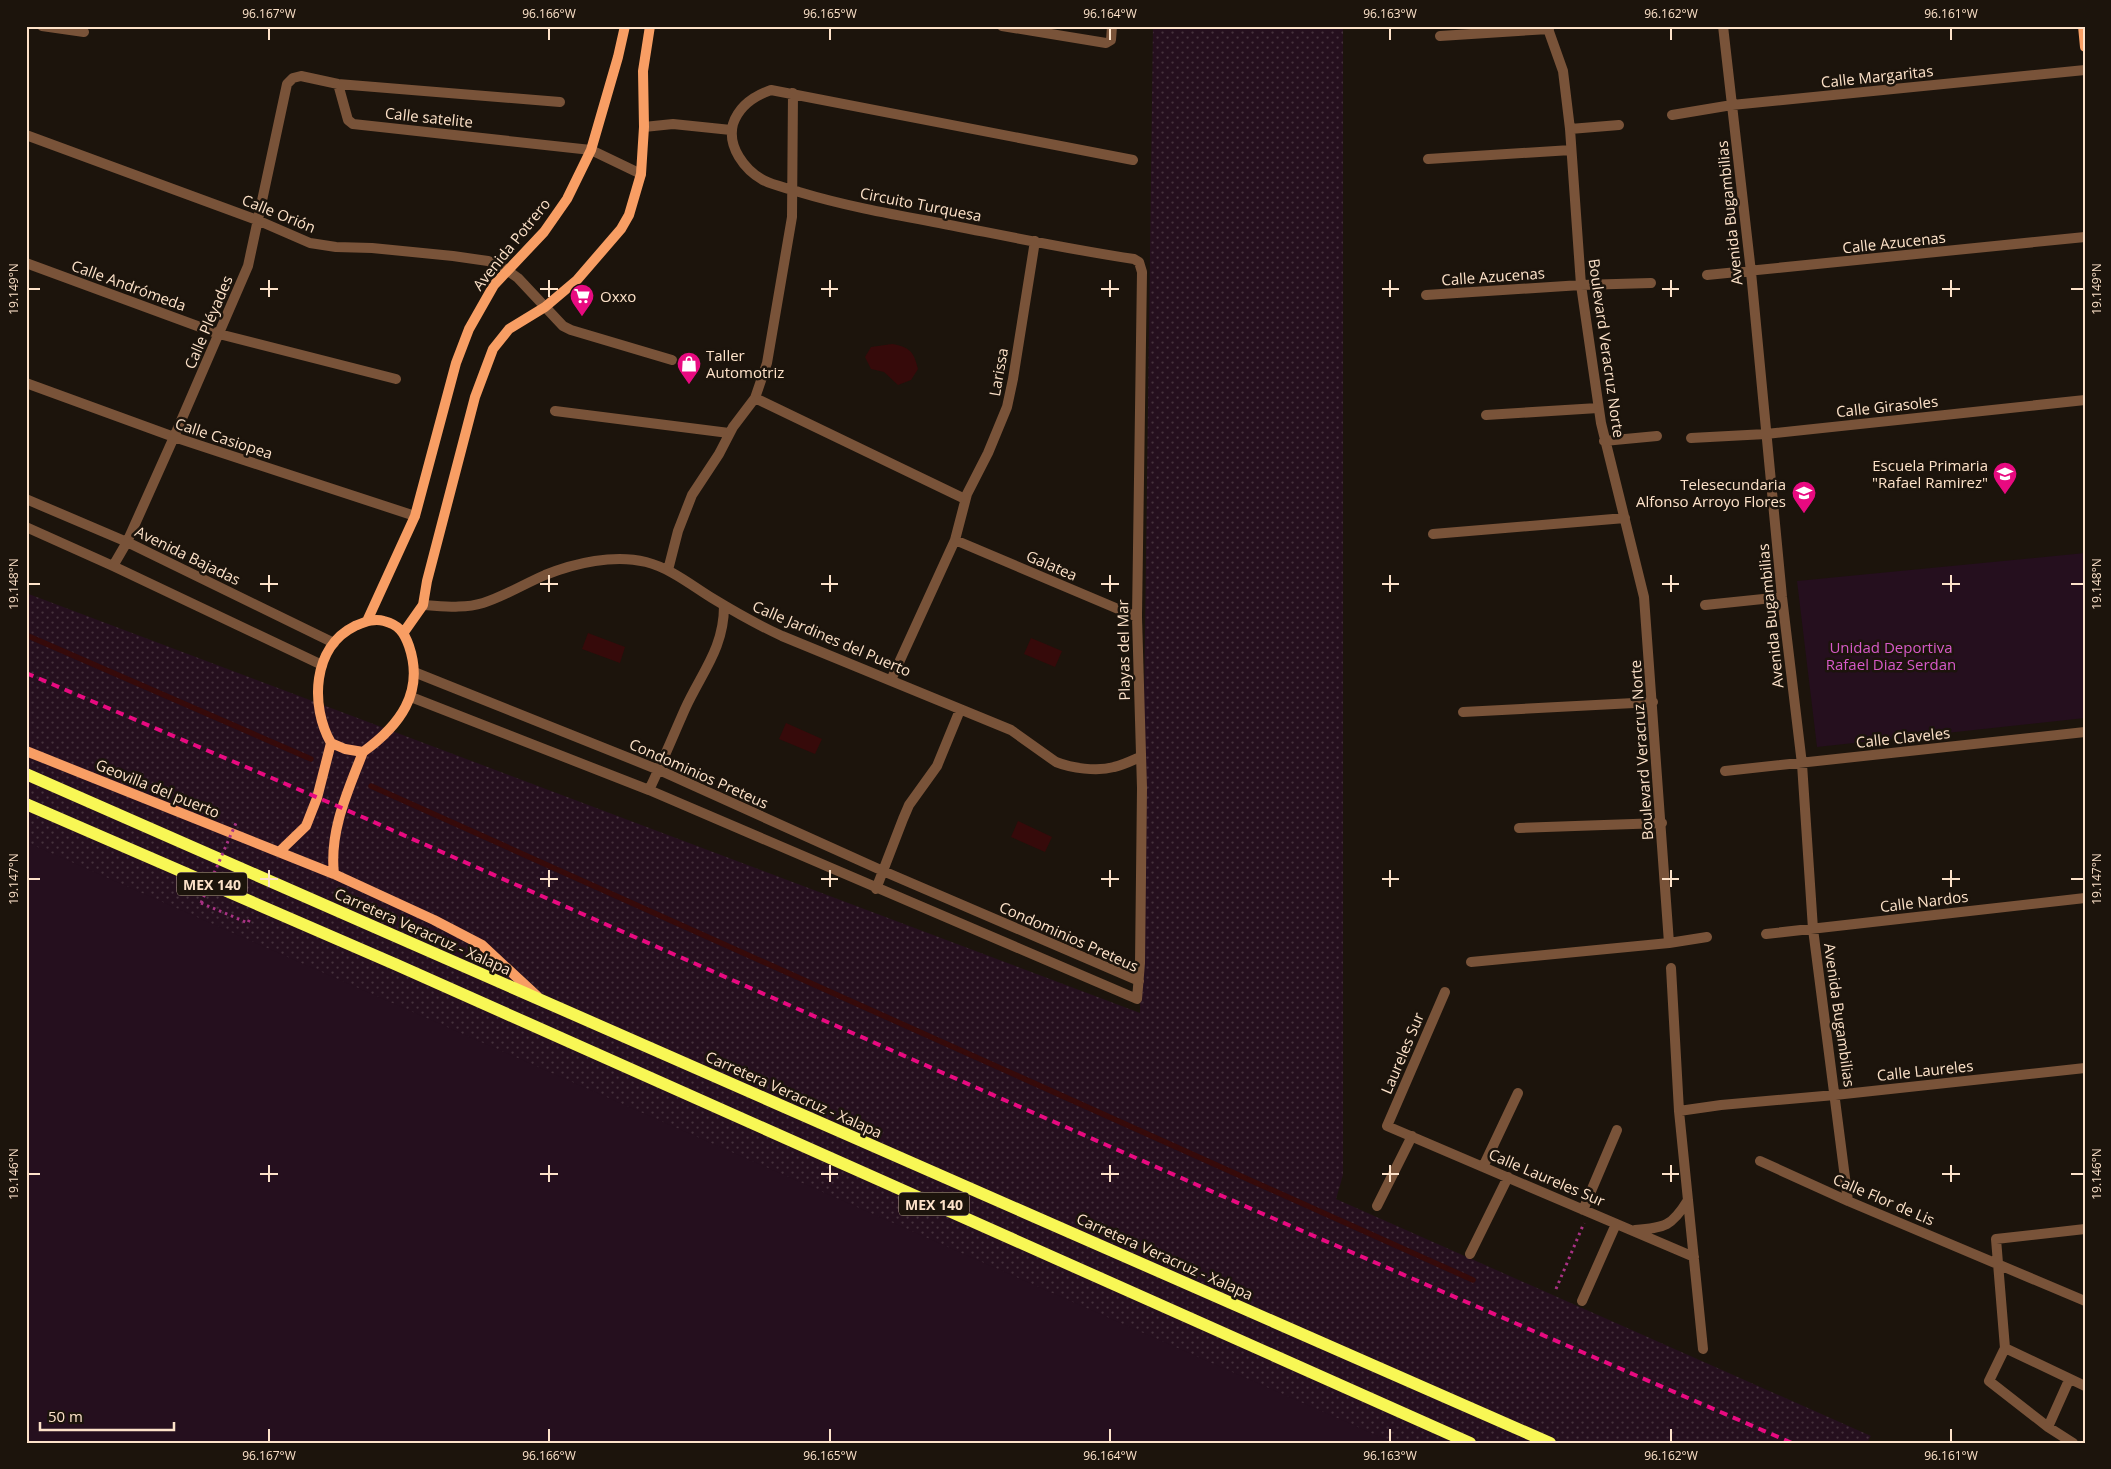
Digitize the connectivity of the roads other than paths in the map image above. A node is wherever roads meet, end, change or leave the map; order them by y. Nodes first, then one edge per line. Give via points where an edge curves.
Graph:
1 (42, 26) edge
2 (625, 26) edge
3 (650, 26) edge
4 (1002, 26) edge
5 (1112, 26) edge
6 (1723, 26) edge
7 (2083, 26) edge
8 (1548, 27) edge
9 (84, 32) dead end
10 (1440, 36) dead end
11 (2085, 47) edge
12 (2085, 70) edge
13 (338, 84) junction
14 (793, 93) junction
15 (560, 102) dead end
16 (1732, 105) junction
17 (1672, 115) dead end
18 (1619, 125) dead end
19 (644, 127) junction
20 (1570, 129) junction
21 (732, 130) junction
22 (26, 135) edge
23 (591, 150) junction
24 (1571, 150) junction
25 (1428, 159) dead end
26 (1133, 160) dead end
27 (641, 174) junction
28 (793, 190) junction
29 (257, 220) junction
30 (2085, 237) edge
31 (1035, 241) junction
32 (1136, 260) joint
33 (26, 263) edge
34 (509, 270) junction
35 (1751, 272) junction
36 (1706, 275) dead end
37 (1651, 283) dead end
38 (1582, 285) junction
39 (1426, 295) dead end
40 (545, 306) junction
41 (219, 334) junction
42 (672, 360) dead end
43 (396, 379) dead end
44 (26, 383) edge
45 (755, 398) junction
46 (2085, 400) edge
47 (1598, 408) junction
48 (555, 411) dead end
49 (1486, 414) dead end
50 (730, 433) junction
51 (1766, 434) junction
52 (1657, 436) dead end
53 (174, 437) junction
54 (1691, 438) dead end
55 (1604, 441) junction
56 (26, 498) edge
57 (965, 500) junction
58 (415, 516) junction
59 (1625, 518) junction
60 (26, 527) edge
61 (1433, 534) dead end
62 (955, 540) junction
63 (127, 542) junction
64 (113, 566) junction
65 (668, 570) junction
66 (1782, 596) junction
67 (1705, 604) dead end
68 (423, 605) junction
69 (724, 606) junction
70 (1136, 617) junction
71 (367, 621) junction
72 (404, 632) junction
73 (334, 644) junction
74 (322, 665) junction
75 (414, 672) junction
76 (891, 680) junction
77 (411, 697) junction
78 (1653, 702) junction
79 (960, 710) junction
80 (1463, 712) dead end
81 (2085, 732) edge
82 (331, 743) junction
83 (26, 751) edge
84 (363, 752) junction
85 (1140, 757) junction
86 (1802, 764) junction
87 (658, 770) junction
88 (1725, 771) dead end
89 (26, 774) edge
90 (649, 790) junction
91 (26, 804) edge
92 (1662, 823) junction
93 (1519, 828) dead end
94 (279, 852) junction
95 (883, 872) junction
96 (334, 874) junction
97 (876, 889) junction
98 (2085, 898) edge
99 (1813, 929) junction
100 (1766, 934) dead end
101 (1707, 937) dead end
102 (1669, 943) junction
103 (1471, 962) dead end
104 (1671, 968) dead end
105 (1138, 981) junction
106 (1445, 992) dead end
107 (543, 1002) junction
108 (2085, 1068) edge
109 (1518, 1093) dead end
110 (1836, 1095) junction
111 (1679, 1111) junction
112 (1388, 1126) joint
113 (1617, 1130) dead end
114 (1412, 1136) junction
115 (1760, 1162) dead end
116 (1483, 1167) junction
117 (1508, 1177) junction
118 (1688, 1200) junction
119 (1848, 1201) junction
120 (1377, 1206) dead end
121 (1586, 1211) junction
122 (1616, 1224) junction
123 (2085, 1229) edge
124 (1632, 1230) junction
125 (1470, 1254) dead end
126 (1694, 1257) junction
127 (1998, 1263) junction
128 (1582, 1301) dead end
129 (2085, 1301) edge
130 (2005, 1348) junction
131 (1703, 1349) dead end
132 (2069, 1380) junction
133 (2085, 1386) edge
134 (2048, 1427) junction
135 (1470, 1443) edge
136 (1550, 1443) edge
137 (2073, 1443) edge

1 - 9 street
2 - 23 street, Avenida Potrero
3 - 19 street via 643,70
4 - 5 street via 1106,42 1111,40
6 - 16 street, Avenida Bugambilias
7 - 11 street
8 - 10 street
8 - 20 street, Boulevard Veracruz Norte via 1563,72
12 - 16 street, Calle Margaritas
13 - 15 street
13 - 23 street, Calle satelite via 348,120 353,124
13 - 29 street, Calle Pléyades via 300,76 287,84
14 - 21 street via 771,90 755,96 735,118
14 - 26 street
14 - 28 street
16 - 17 street, Calle Margaritas
16 - 35 street, Avenida Bugambilias
18 - 20 street
19 - 21 street via 673,124
19 - 27 street
20 - 24 street, Boulevard Veracruz Norte
21 - 28 street, Circuito Turquesa via 734,146 747,169 764,180
22 - 29 street, Calle Orión
23 - 27 street
23 - 34 street, Avenida Potrero via 555,218
24 - 25 street
24 - 38 street, Boulevard Veracruz Norte
27 - 40 street via 621,229 577,280
28 - 31 street, Circuito Turquesa via 881,212
28 - 45 street via 790,236 767,363
29 - 34 street, Calle Orión via 321,245 453,256 488,261
29 - 41 street, Calle Pléyades via 248,266
30 - 35 street, Calle Azucenas
31 - 32 street, Circuito Turquesa
31 - 57 street, Larissa via 1007,407
32 - 70 street, Playas del Mar via 1142,272
33 - 41 street, Calle Andrómeda
34 - 40 street, Calle Orión
34 - 58 street, Avenida Potrero via 489,292 464,342
35 - 36 street, Calle Azucenas
35 - 51 street, Avenida Bugambilias
37 - 38 street, Calle Azucenas
38 - 39 street, Calle Azucenas
38 - 47 street, Boulevard Veracruz Norte
40 - 42 street, Calle Orión via 556,321 571,330
40 - 68 street via 509,329 493,349 485,368 436,545
41 - 43 street, Calle Andrómeda
41 - 53 street, Calle Pléyades
44 - 53 street, Calle Casiopea
45 - 50 street
45 - 57 street
46 - 51 street, Calle Girasoles
47 - 49 street
47 - 55 street, Boulevard Veracruz Norte
48 - 50 street
50 - 65 street via 692,495
51 - 54 street, Calle Girasoles
51 - 66 street, Avenida Bugambilias
52 - 55 street
53 - 58 street, Calle Casiopea
53 - 63 street, Calle Pléyades
55 - 59 street, Boulevard Veracruz Norte
56 - 63 street, Avenida Bajadas
57 - 62 street, Larissa
58 - 71 street, Avenida Potrero
59 - 61 street
59 - 78 street, Boulevard Veracruz Norte via 1644,597
60 - 64 street
62 - 70 street, Galatea
62 - 76 street, Larissa
63 - 64 street, Calle Pléyades
63 - 73 street, Avenida Bajadas
64 - 74 street
65 - 68 street, Calle Jardines del Puerto via 645,562 602,561 545,575 482,603 464,607
65 - 69 street, Calle Jardines del Puerto
66 - 67 street
66 - 86 street, Avenida Bugambilias
68 - 72 street
69 - 76 street, Calle Jardines del Puerto via 782,636
69 - 87 street via 717,649
70 - 85 street, Playas del Mar
71 - 72 street via 384,620
71 - 73 street via 347,631
72 - 75 street
73 - 74 street
74 - 82 street via 318,708
75 - 77 street
75 - 87 street, Condominios Preteus
76 - 79 street, Calle Jardines del Puerto
77 - 84 street via 391,729
77 - 90 street, Condominios Preteus
78 - 80 street
78 - 92 street, Boulevard Veracruz Norte
79 - 85 street, Calle Jardines del Puerto via 1011,730 1062,764 1112,768
79 - 95 street via 937,766 903,819
81 - 86 street, Calle Claveles
82 - 84 street
82 - 94 street via 306,826
83 - 94 street, Geovilla del puerto
84 - 96 street via 335,829
85 - 105 street, Playas del Mar
86 - 88 street, Calle Claveles
86 - 99 street, Avenida Bugambilias
87 - 90 street
87 - 95 street, Condominios Preteus
89 - 107 main road, Carretera Veracruz - Xalapa / MEX 140
90 - 97 street, Condominios Preteus
91 - 135 main road, MEX 140 via 256,903
92 - 93 street
92 - 102 street, Boulevard Veracruz Norte
94 - 96 street, Geovilla del puerto
95 - 97 street
95 - 105 street, Condominios Preteus
96 - 107 street, Geovilla del puerto via 482,945
97 - 105 street, Condominios Preteus via 1135,1000
98 - 99 street, Calle Nardos
99 - 100 street, Calle Nardos
99 - 110 street, Avenida Bugambilias
101 - 102 street
102 - 103 street
104 - 111 street
106 - 112 street, Laureles Sur
107 - 136 main road, Carretera Veracruz - Xalapa / MEX 140
108 - 110 street, Calle Laureles
109 - 116 street
110 - 111 street, Calle Laureles via 1721,1104
110 - 119 street, Avenida Bugambilias
111 - 118 street
112 - 114 street, Calle Laureles Sur
113 - 121 street
114 - 116 street, Calle Laureles Sur
114 - 120 street
115 - 119 street, Calle Flor de Lis
116 - 117 street, Calle Laureles Sur
117 - 121 street, Calle Laureles Sur
117 - 125 street
118 - 124 street via 1670,1224 1658,1229
118 - 126 street
119 - 127 street, Calle Flor de Lis
121 - 122 street, Calle Laureles Sur
122 - 124 street, Calle Laureles Sur
122 - 128 street
123 - 127 street via 1996,1239
124 - 126 street, Calle Laureles Sur
126 - 131 street
127 - 129 street, Calle Flor de Lis
127 - 130 street
130 - 132 street
130 - 134 street via 1989,1381
132 - 133 street
132 - 134 street
134 - 137 street

